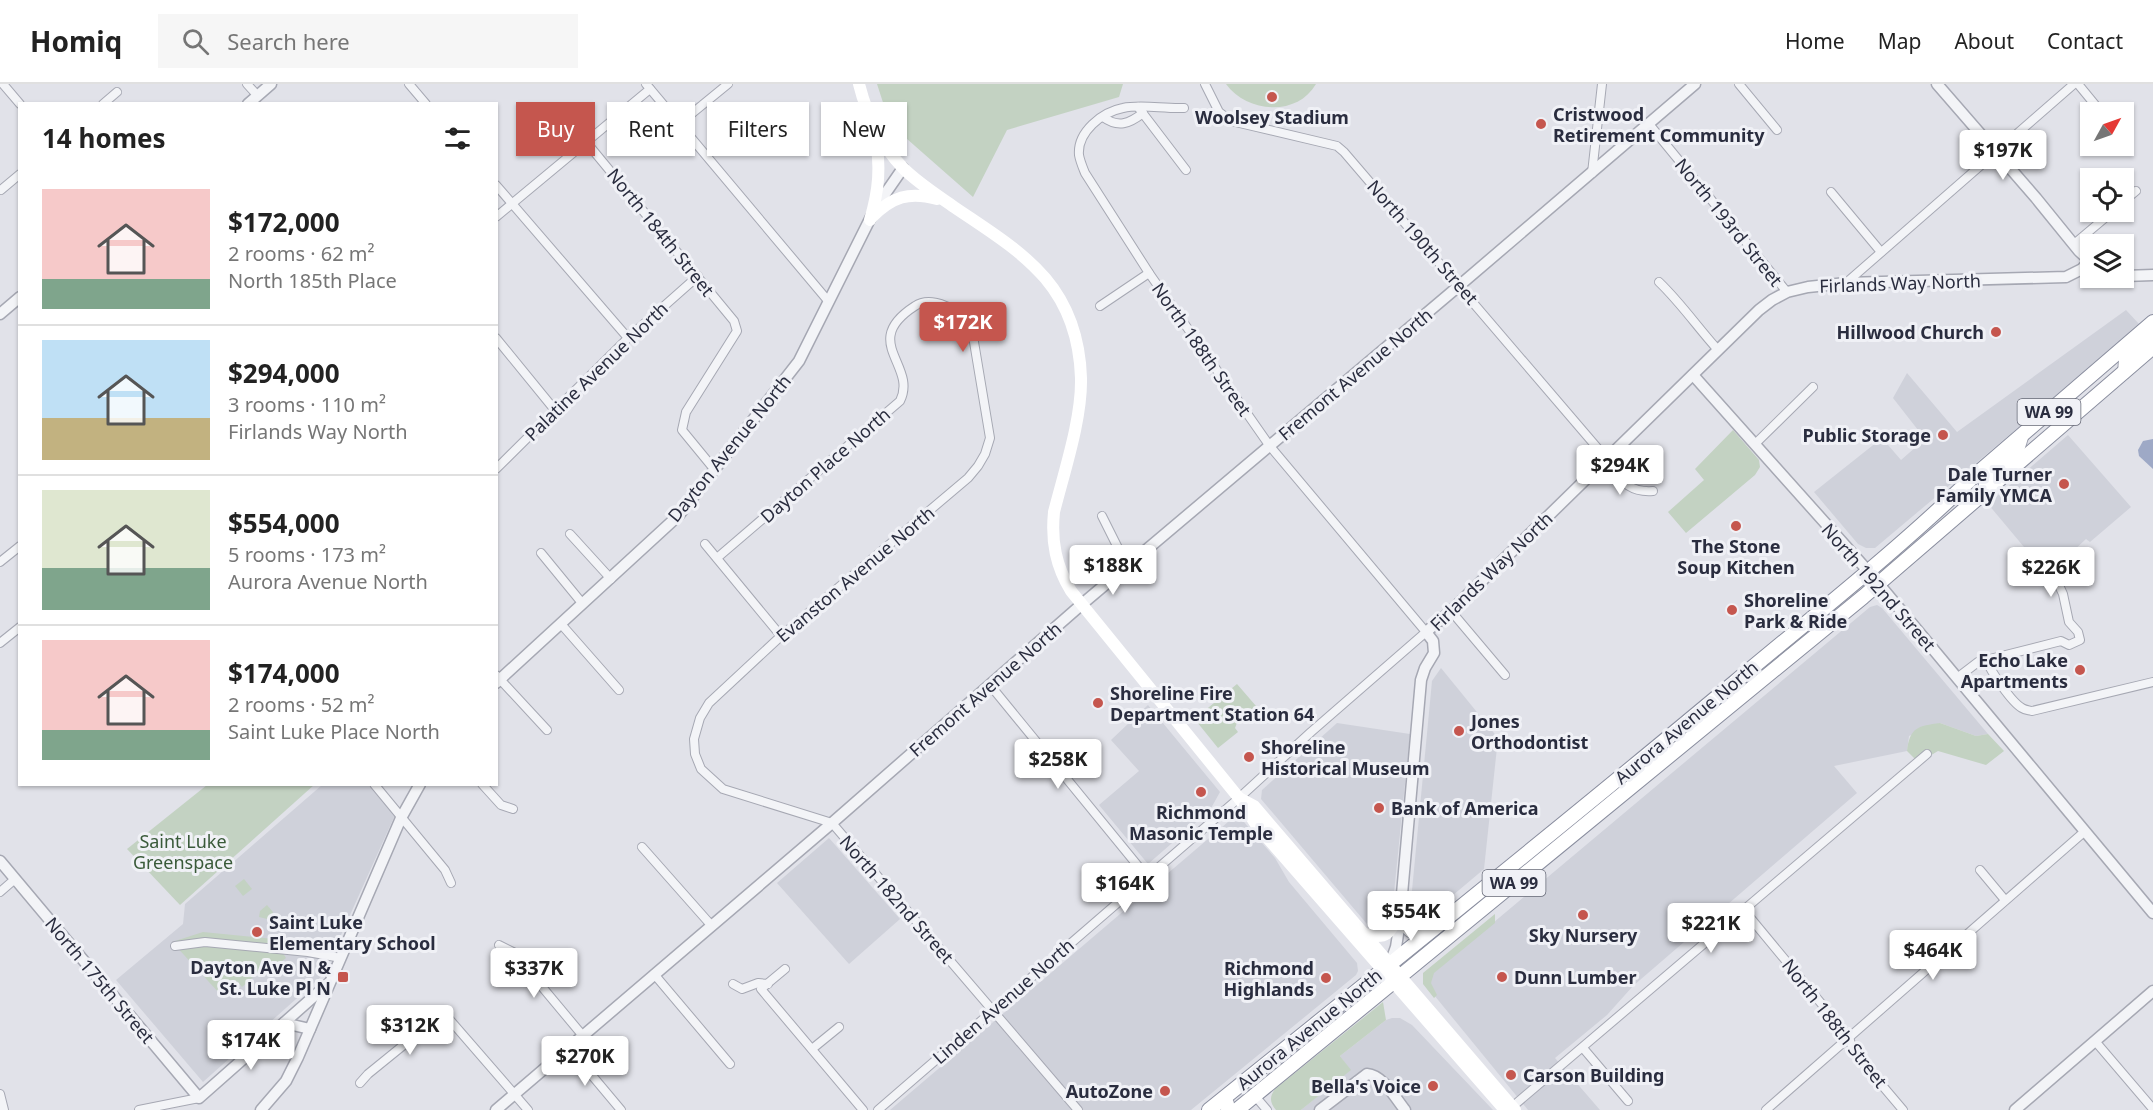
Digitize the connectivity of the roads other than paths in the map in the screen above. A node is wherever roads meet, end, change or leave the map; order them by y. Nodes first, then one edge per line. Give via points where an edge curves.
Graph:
1 (3, 84) edge
2 (248, 84) edge
3 (271, 84) edge
4 (409, 84) edge
5 (728, 84) edge
6 (859, 84) edge
7 (1205, 84) edge
8 (1602, 84) edge
9 (1695, 84) edge
10 (1739, 84) edge
11 (1938, 84) edge
12 (2076, 84) edge
13 (648, 87) edge
14 (117, 92) dead end
15 (257, 95) junction
16 (18, 102) edge
17 (105, 102) edge
18 (250, 102) edge
19 (424, 102) edge
20 (661, 102) edge
21 (865, 102) edge
22 (2092, 102) edge
23 (1184, 108) dead end
24 (1141, 110) junction
25 (695, 111) edge
26 (1103, 117) junction
27 (1649, 124) junction
28 (1777, 130) dead end
29 (595, 136) edge
30 (695, 143) edge
31 (1996, 151) junction
32 (595, 153) edge
33 (571, 156) edge
34 (878, 156) edge
35 (893, 156) edge
36 (903, 168) junction
37 (1186, 170) dead end
38 (1592, 173) junction
39 (18, 176) edge
40 (498, 187) edge
41 (1, 190) edge
42 (1831, 192) dead end
43 (513, 203) junction
44 (949, 203) junction
45 (498, 215) edge
46 (870, 220) junction
47 (2100, 222) edge
48 (2074, 244) junction
49 (2080, 251) edge
50 (1881, 252) junction
51 (2080, 270) edge
52 (1149, 273) junction
53 (2153, 275) edge
54 (698, 276) junction
55 (2134, 276) edge
56 (1659, 282) dead end
57 (1846, 283) junction
58 (1460, 285) junction
59 (1787, 292) junction
60 (18, 299) edge
61 (829, 302) junction
62 (1100, 306) dead end
63 (0, 314) edge
64 (2153, 322) edge
65 (2153, 336) edge
66 (628, 338) junction
67 (498, 340) edge
68 (2153, 347) edge
69 (1718, 350) junction
70 (2124, 373) junction
71 (1693, 375) junction
72 (1813, 387) dead end
73 (554, 409) junction
74 (2023, 434) junction
75 (990, 438) joint
76 (1755, 444) junction
77 (1269, 445) junction
78 (1605, 459) junction
79 (498, 467) edge
80 (714, 469) junction
81 (1653, 491) dead end
82 (1984, 493) junction
83 (1102, 516) dead end
84 (570, 534) dead end
85 (705, 544) dead end
86 (18, 548) edge
87 (541, 553) dead end
88 (717, 558) junction
89 (0, 562) edge
90 (2047, 563) dead end
91 (1127, 566) junction
92 (1868, 571) junction
93 (611, 579) junction
94 (1878, 584) junction
95 (582, 603) junction
96 (1081, 604) junction
97 (1451, 611) junction
98 (2069, 622) junction
99 (561, 624) junction
100 (18, 629) edge
101 (1426, 632) junction
102 (782, 636) junction
103 (2061, 641) junction
104 (0, 643) edge
105 (1986, 660) junction
106 (1505, 675) dead end
107 (1957, 678) junction
108 (498, 679) edge
109 (2153, 682) edge
110 (990, 685) junction
111 (619, 690) dead end
112 (709, 703) joint
113 (547, 730) dead end
114 (1677, 731) junction
115 (1658, 747) junction
116 (1676, 750) junction
117 (1927, 754) dead end
118 (1654, 768) junction
119 (376, 786) edge
120 (419, 786) edge
121 (484, 786) edge
122 (1239, 798) junction
123 (513, 809) dead end
124 (401, 818) junction
125 (832, 824) junction
126 (2084, 832) junction
127 (642, 847) dead end
128 (1535, 847) junction
129 (0, 861) edge
130 (1536, 865) junction
131 (1980, 870) dead end
132 (1147, 877) junction
133 (15, 879) junction
134 (451, 883) dead end
135 (0, 892) edge
136 (2005, 900) junction
137 (1743, 909) junction
138 (2153, 913) edge
139 (1399, 914) junction
140 (711, 925) junction
141 (1436, 926) junction
142 (1365, 934) junction
143 (499, 945) dead end
144 (175, 946) dead end
145 (341, 958) junction
146 (1386, 967) junction
147 (785, 969) dead end
148 (654, 974) junction
149 (1397, 979) junction
150 (329, 983) junction
151 (733, 984) dead end
152 (764, 987) junction
153 (2153, 991) edge
154 (993, 1010) junction
155 (284, 1023) junction
156 (839, 1028) dead end
157 (310, 1029) junction
158 (583, 1036) junction
159 (1850, 1037) junction
160 (2095, 1041) junction
161 (569, 1048) junction
162 (1583, 1048) junction
163 (812, 1049) junction
164 (730, 1065) dead end
165 (360, 1083) dead end
166 (0, 1094) edge
167 (514, 1094) junction
168 (1255, 1096) junction
169 (199, 1098) junction
170 (1628, 1101) dead end
171 (1226, 1104) edge
172 (1510, 1109) edge
173 (2153, 1109) edge
174 (4, 1110) edge
175 (139, 1110) edge
176 (261, 1110) edge
177 (496, 1110) edge
178 (528, 1110) edge
179 (621, 1110) edge
180 (863, 1110) edge
181 (878, 1110) edge
182 (1078, 1110) edge
183 (1209, 1110) edge
184 (1237, 1110) edge
185 (1267, 1110) edge
186 (1320, 1110) edge
187 (1405, 1110) edge
188 (1766, 1110) edge
189 (1904, 1110) edge
190 (2015, 1110) edge

1 - 16 street
2 - 15 street
3 - 15 street
4 - 19 street
5 - 25 street
6 - 21 main road
7 - 58 street, North 190th Street via 1219,112 1231,121 1337,146
8 - 38 street
9 - 27 street, Fremont Avenue North
10 - 28 street
11 - 31 street
12 - 22 street
12 - 31 street
13 - 20 street
13 - 29 street
14 - 17 street
15 - 18 street
23 - 24 street, North 188th Street
24 - 26 street, North 188th Street via 1122,108
24 - 26 street via 1124,124 1114,124
24 - 37 street
26 - 52 street, North 188th Street via 1087,129 1079,156 1093,189
27 - 38 street, Fremont Avenue North
27 - 59 street, North 193rd Street
30 - 61 street
31 - 48 street
31 - 50 street
32 - 54 street, North 184th Street
33 - 43 street
34 - 46 main road via 879,181
35 - 36 main road
36 - 44 main road
36 - 46 street, Dayton Avenue North
38 - 58 street, Fremont Avenue North
39 - 41 street
40 - 43 street
42 - 50 street
43 - 45 street
43 - 66 street
44 - 46 main road via 923,195 904,196 882,207
44 - 96 main road via 1034,265 1059,298 1072,326 1080,360 1080,397 1054,512 1053,540 1064,580
46 - 61 street, Dayton Avenue North
47 - 48 street
48 - 49 street
50 - 57 street
51 - 57 street, Firlands Way North via 2066,277
52 - 62 street
52 - 77 street, North 188th Street
53 - 55 street
54 - 66 street, Palatine Avenue North
54 - 80 street, North 184th Street via 734,321 737,331 686,412 682,430
56 - 69 street
57 - 59 street, Firlands Way North
58 - 77 street, Fremont Avenue North
58 - 78 street, North 190th Street
59 - 69 street, Firlands Way North via 1759,310
60 - 63 street
61 - 80 street, Dayton Avenue North via 799,361
64 - 74 highway, Aurora Avenue North / WA 99
65 - 70 main road via 2125,360
66 - 73 street, Palatine Avenue North
67 - 73 street
68 - 70 highway, Aurora Avenue North / WA 99
69 - 71 street, Firlands Way North
70 - 82 highway, Aurora Avenue North / WA 99
71 - 76 street, North 192nd Street
71 - 78 street, Firlands Way North
72 - 76 street
73 - 79 street, Palatine Avenue North
74 - 82 main road via 2018,450 1986,477
74 - 92 highway, Aurora Avenue North / WA 99
75 - 88 street, Dayton Place North via 969,324 944,304 919,303 895,324 891,335 890,347 904,384 900,400
75 - 102 street, Evanston Avenue North via 968,478
76 - 92 street, North 192nd Street
77 - 91 street, Fremont Avenue North
77 - 101 street, North 188th Street
78 - 81 street, North 190th Street via 1636,491
78 - 97 street, Firlands Way North
80 - 93 street, Dayton Avenue North via 679,515
82 - 94 highway, Aurora Avenue North / WA 99
83 - 91 street
84 - 93 street
85 - 88 street
86 - 89 street
87 - 95 street
88 - 102 street
90 - 98 street via 2063,594
91 - 96 street, Fremont Avenue North
92 - 94 street, North 192nd Street
92 - 114 highway, Aurora Avenue North / WA 99
93 - 95 street, Dayton Avenue North
94 - 107 street, North 192nd Street
94 - 116 highway, Aurora Avenue North / WA 99
95 - 99 street, Dayton Avenue North
96 - 110 street, Fremont Avenue North
96 - 122 main road
97 - 101 street, Firlands Way North
97 - 106 street
98 - 103 street
98 - 103 street via 2080,640 2069,645
99 - 108 street, Dayton Avenue North
99 - 111 street
100 - 104 street
101 - 122 street, Linden Avenue North
101 - 139 street, Firlands Way North via 1435,648 1421,680
102 - 112 street, Evanston Avenue North
103 - 105 street
105 - 107 street
105 - 109 street via 2016,702 2032,711
107 - 126 street, North 192nd Street
108 - 113 street
110 - 125 street, Fremont Avenue North
110 - 132 street
112 - 125 street, North 182nd Street via 694,739 695,754 711,780 723,789
114 - 115 highway, Aurora Avenue North / WA 99
114 - 116 main road
115 - 118 main road
115 - 128 highway, Aurora Avenue North / WA 99
116 - 118 highway, Aurora Avenue North / WA 99
117 - 137 street
118 - 130 highway, Aurora Avenue North / WA 99
119 - 124 street
120 - 124 street
121 - 123 street via 501,805
122 - 132 street, Linden Avenue North
122 - 142 main road via 1254,806
122 - 146 main road via 1257,826
124 - 134 street via 445,870
124 - 145 street
125 - 140 street, Fremont Avenue North
125 - 154 street, North 182nd Street
126 - 136 street
126 - 138 street, North 192nd Street
127 - 140 street
128 - 130 main road
128 - 141 highway, Aurora Avenue North / WA 99
129 - 133 street, North 175th Street
130 - 149 highway, Aurora Avenue North / WA 99
131 - 136 street
132 - 154 street, Linden Avenue North
133 - 135 street
133 - 169 street, North 175th Street
136 - 159 street
137 - 159 street, North 188th Street
137 - 162 street
139 - 141 main road via 1407,929 1415,933
139 - 142 main road via 1385,935
139 - 146 street, Firlands Way North via 1396,947
140 - 148 street, Fremont Avenue North
141 - 146 highway, Aurora Avenue North / WA 99
142 - 146 main road
143 - 158 street via 513,952
144 - 145 street via 204,942 308,951
145 - 150 street
146 - 149 main road
146 - 171 highway, Aurora Avenue North / WA 99
147 - 152 street
148 - 158 street, Fremont Avenue North
148 - 164 street
149 - 168 highway, Aurora Avenue North / WA 99
149 - 172 main road
150 - 155 street
150 - 157 street
151 - 152 street via 742,989 758,983
152 - 163 street
153 - 160 street
154 - 181 street, Linden Avenue North
154 - 182 street, North 182nd Street
155 - 157 street
155 - 169 street
156 - 163 street
157 - 176 street via 286,1081
158 - 161 street, Fremont Avenue North
159 - 188 street
159 - 189 street, North 188th Street via 1853,1051
160 - 173 street
160 - 190 street
161 - 167 street, Fremont Avenue North
161 - 179 street
162 - 170 street
162 - 172 street
163 - 180 street
165 - 167 street via 443,1017 450,1020
166 - 174 street
167 - 177 street, Fremont Avenue North
167 - 178 street
168 - 184 highway, Aurora Avenue North / WA 99
168 - 185 street
169 - 175 street
171 - 183 highway, Aurora Avenue North / WA 99
186 - 187 street via 1367,1074 1379,1078

